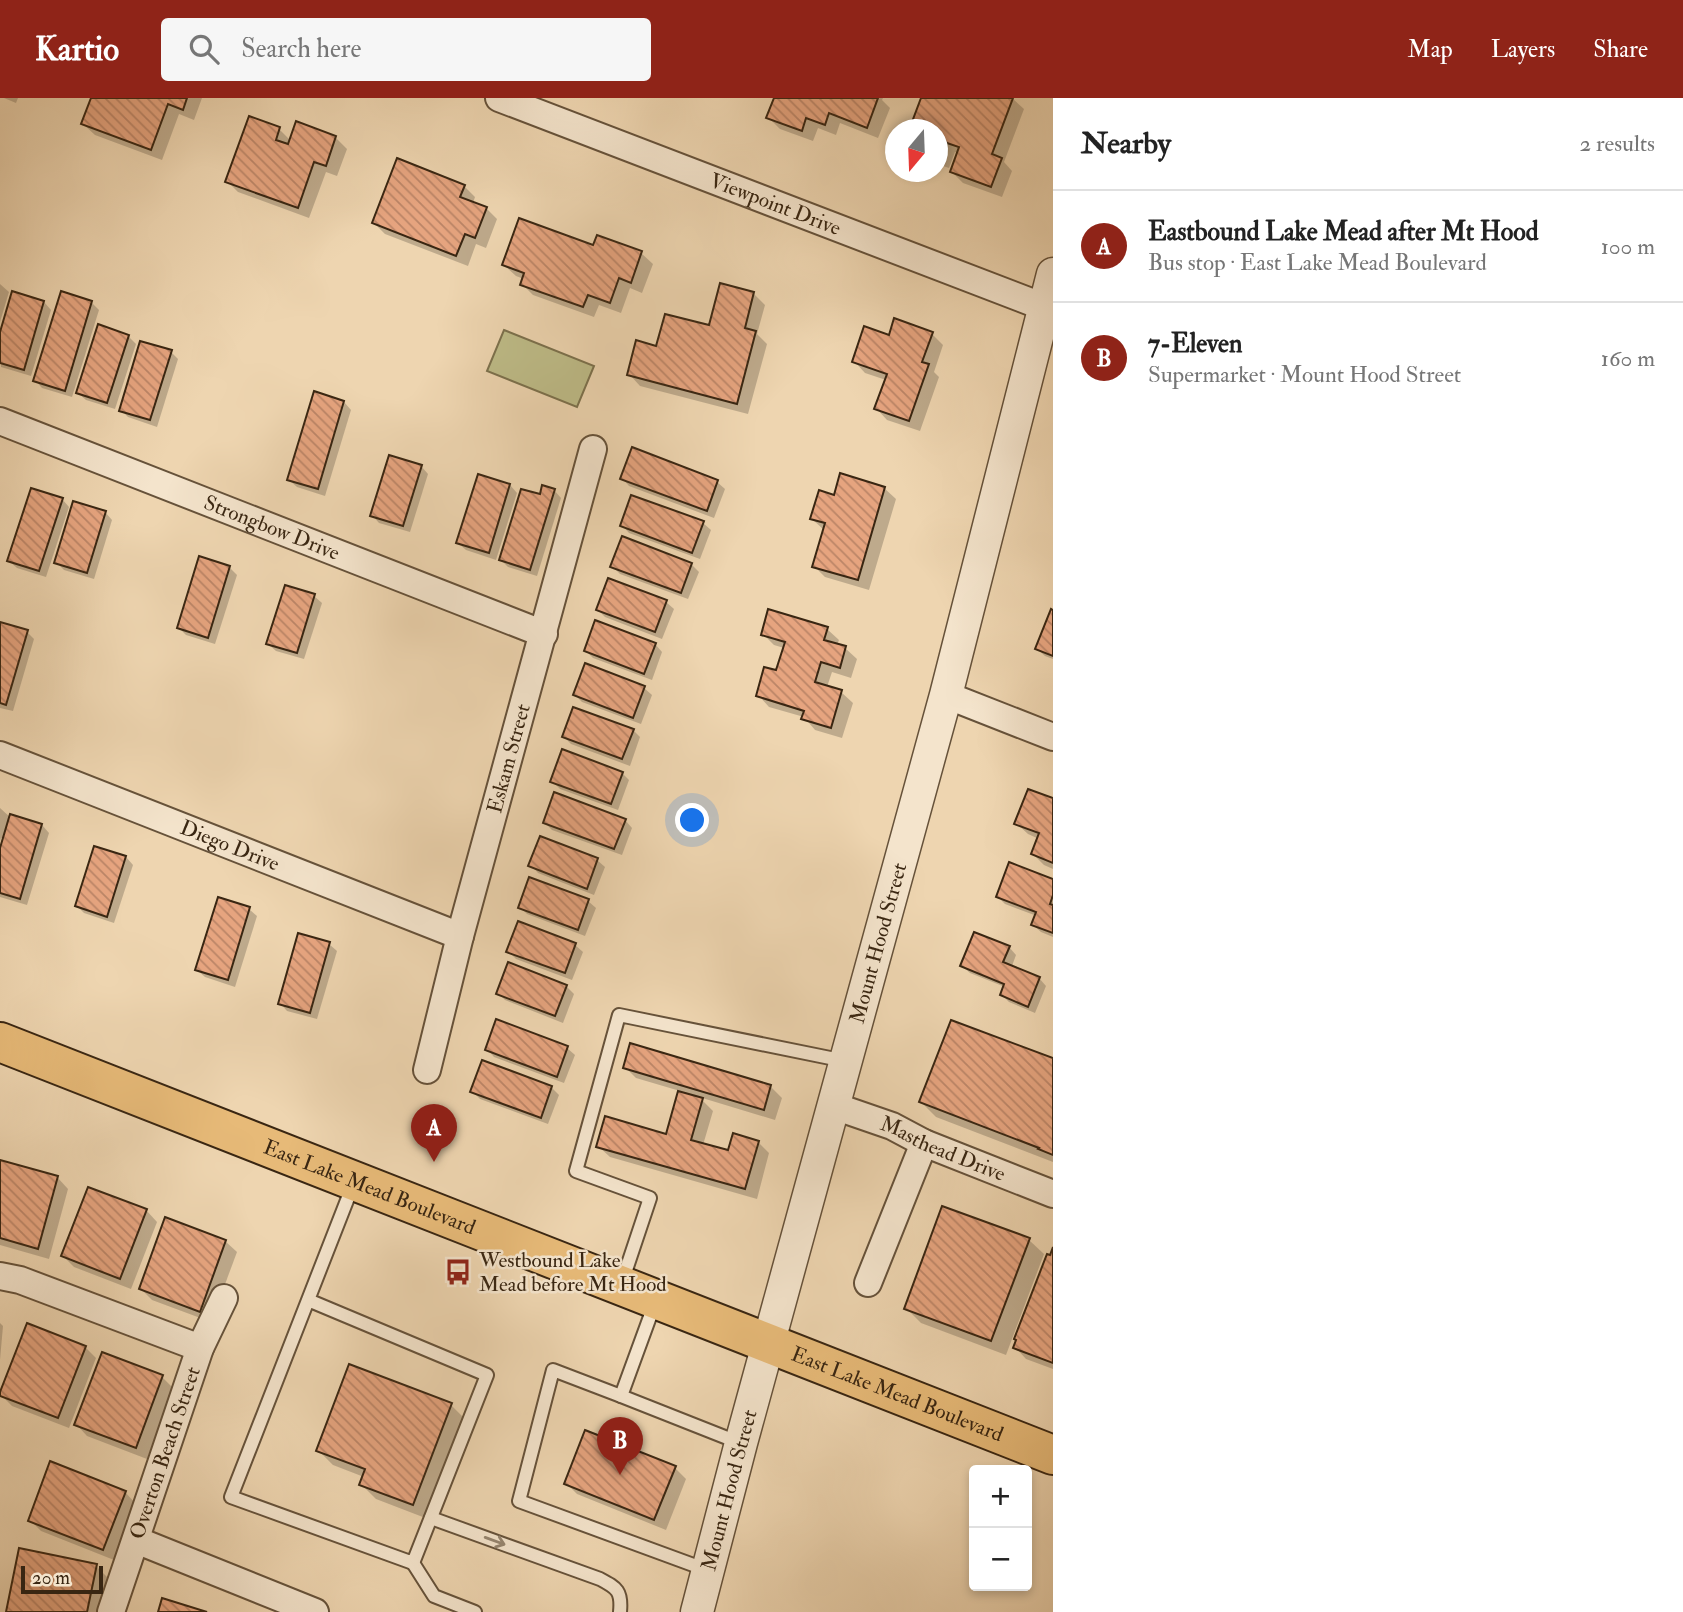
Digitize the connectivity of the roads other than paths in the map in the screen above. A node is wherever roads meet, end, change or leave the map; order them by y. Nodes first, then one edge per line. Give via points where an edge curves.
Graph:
1 (499, 98) edge
2 (1053, 274) edge
3 (1049, 308) edge
4 (0, 421) edge
5 (593, 449) dead end
6 (544, 634) junction
7 (946, 695) junction
8 (1053, 737) edge
9 (0, 755) edge
10 (460, 936) junction
11 (0, 1042) edge
12 (846, 1061) junction
13 (427, 1070) dead end
14 (834, 1107) junction
15 (924, 1143) junction
16 (355, 1181) junction
17 (1053, 1194) edge
18 (0, 1276) edge
19 (869, 1283) dead end
20 (621, 1285) junction
21 (224, 1298) dead end
22 (656, 1299) junction
23 (308, 1300) junction
24 (768, 1343) junction
25 (200, 1348) junction
26 (621, 1396) junction
27 (741, 1443) junction
28 (1053, 1455) edge
29 (431, 1518) junction
30 (136, 1540) junction
31 (413, 1563) junction
32 (707, 1570) junction
33 (111, 1612) edge
34 (315, 1612) edge
35 (475, 1612) edge
36 (620, 1612) edge
37 (696, 1612) edge

1 - 3 street, Viewpoint Drive
2 - 3 street, Mount Hood Street
3 - 7 street, Mount Hood Street
4 - 6 street, Strongbow Drive
5 - 6 street, Eskam Street
6 - 10 street, Eskam Street
7 - 8 street
7 - 12 street, Mount Hood Street
9 - 10 street, Diego Drive
10 - 13 street, Eskam Street
11 - 16 main road, East Lake Mead Boulevard
12 - 14 street, Mount Hood Street
12 - 20 lane via 619,1015 576,1171 650,1198
14 - 15 street, Masthead Drive via 892,1126
14 - 24 street, Mount Hood Street
15 - 17 street, Masthead Drive
15 - 19 street
16 - 20 main road, East Lake Mead Boulevard
16 - 23 lane
18 - 25 street
20 - 22 main road, East Lake Mead Boulevard
21 - 25 street, Overton Beach Street
22 - 24 main road, East Lake Mead Boulevard
22 - 26 lane
23 - 29 lane via 487,1374
23 - 31 lane via 230,1497
24 - 27 street, Mount Hood Street
24 - 28 main road, East Lake Mead Boulevard
25 - 30 street, Overton Beach Street
26 - 27 lane
26 - 32 lane via 553,1370 519,1501
27 - 32 street, Mount Hood Street
29 - 31 lane
29 -> 36 lane via 600,1579 615,1587
30 - 33 street, Overton Beach Street
30 - 34 street
31 - 35 lane via 434,1597
32 - 37 street, Mount Hood Street

